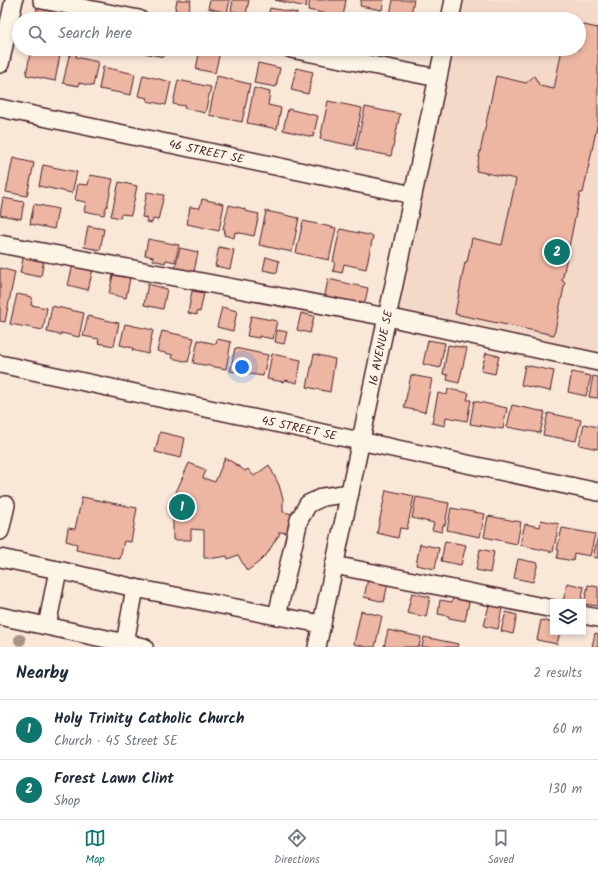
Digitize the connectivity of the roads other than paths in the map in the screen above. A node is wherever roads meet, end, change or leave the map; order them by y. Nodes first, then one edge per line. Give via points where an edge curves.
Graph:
1 (14, 0) edge
2 (42, 0) edge
3 (454, 0) edge
4 (103, 12) edge
5 (451, 12) edge
6 (326, 56) edge
7 (443, 56) edge
8 (0, 64) edge
9 (438, 78) junction
10 (0, 108) edge
11 (413, 195) junction
12 (0, 244) edge
13 (387, 318) junction
14 (598, 362) edge
15 (0, 364) edge
16 (361, 442) junction
17 (598, 492) edge
18 (350, 493) junction
19 (6, 505) dead end
20 (0, 531) edge
21 (0, 558) edge
22 (334, 565) junction
23 (58, 570) junction
24 (135, 588) junction
25 (550, 608) edge
26 (0, 616) edge
27 (277, 616) junction
28 (586, 616) edge
29 (598, 618) edge
30 (322, 624) junction
31 (47, 626) junction
32 (125, 643) junction
33 (144, 647) edge
34 (317, 647) edge

1 - 8 street
2 - 4 street
3 - 5 street
6 - 9 street
7 - 9 street, 16 AVENUE SE
9 - 11 street, 16 AVENUE SE
10 - 11 street, 46 STREET SE
11 - 13 street, 16 AVENUE SE
12 - 13 street
13 - 14 street
13 - 16 street, 16 AVENUE SE
15 - 16 street, 45 STREET SE
16 - 17 street, 45 STREET SE
16 - 18 street, 16 AVENUE SE
18 - 22 street, 16 AVENUE SE
18 - 27 street via 323,497 308,504 299,520
19 - 20 street
21 - 23 street
22 - 25 street
22 - 30 street, 16 AVENUE SE
23 - 24 street
23 - 31 street
24 - 27 street
24 - 32 street
26 - 31 street
27 - 30 street
28 - 29 street
30 - 34 street, 16 AVENUE SE
31 - 32 street
32 - 33 street

